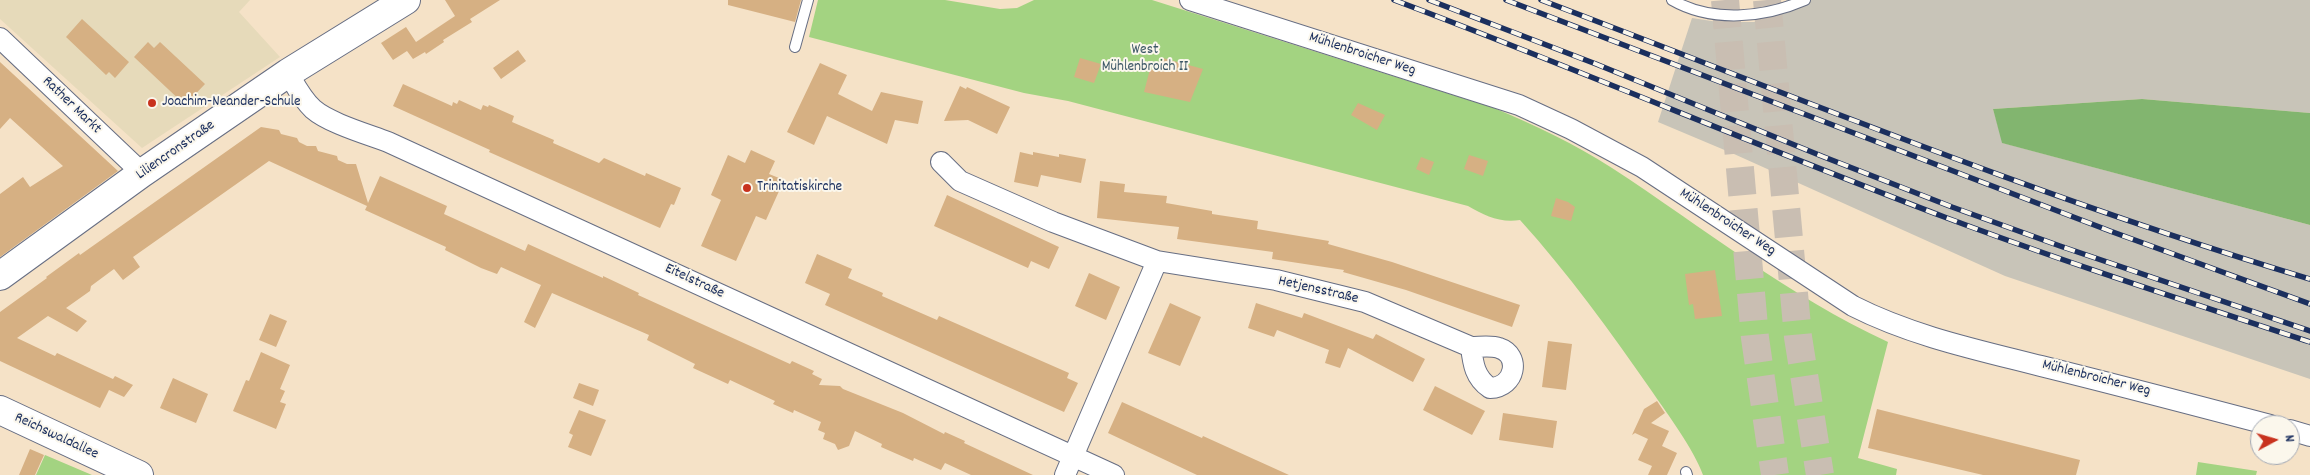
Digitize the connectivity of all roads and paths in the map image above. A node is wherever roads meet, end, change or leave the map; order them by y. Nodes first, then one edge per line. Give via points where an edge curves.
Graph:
1 (406, 0) edge
2 (808, 0) edge
3 (1190, 0) edge
4 (1672, 0) edge
5 (1805, 0) edge
6 (0, 38) edge
7 (795, 47) dead end
8 (288, 73) junction
9 (941, 162) dead end
10 (142, 173) junction
11 (1157, 261) junction
12 (0, 276) edge
13 (1471, 348) dead end
14 (0, 410) edge
15 (2250, 420) edge
16 (1072, 456) junction
17 (139, 475) edge
18 (1065, 475) edge
19 (1114, 475) edge

1 - 8 main road, Liliencronstraße
2 - 7 lane
3 - 15 street, Mühlenbroicher Weg via 1518,105 1554,121 1642,167 1853,306 1878,319 1968,347
4 - 5 lane via 1700,12 1736,15 1779,10
6 - 10 street, Rather Markt
8 - 10 main road, Liliencronstraße
8 - 16 street, Eitelstraße via 314,110 342,124 397,146
9 - 11 street, Hetjensstraße via 960,181 1053,222
10 - 12 main road, Liliencronstraße
11 - 13 street, Hetjensstraße via 1276,280 1364,302
11 - 16 street
14 - 17 main road, Reichswaldallee
16 - 18 street
16 - 19 street, Eitelstraße

